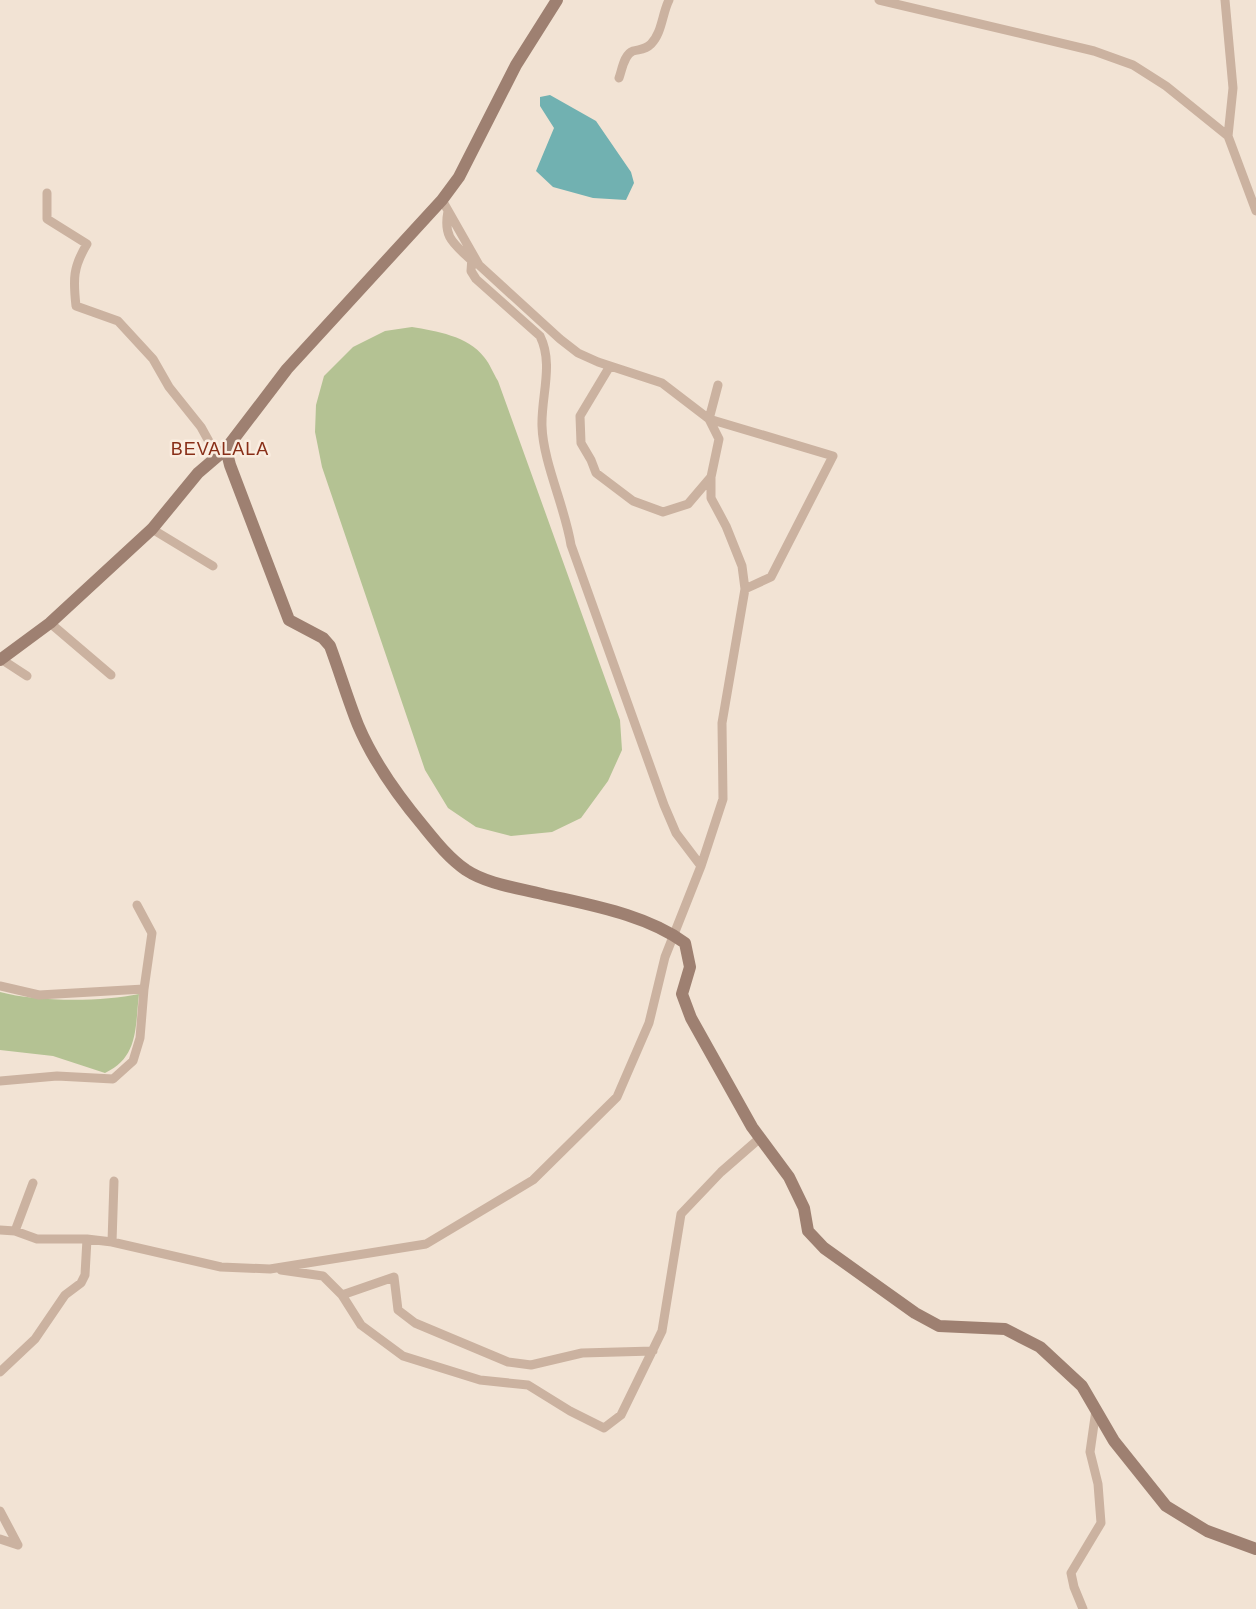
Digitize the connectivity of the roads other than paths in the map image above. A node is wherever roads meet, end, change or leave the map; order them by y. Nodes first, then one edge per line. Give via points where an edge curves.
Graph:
1 (557, 0) edge
2 (669, 0) edge
3 (879, 0) edge
4 (1225, 0) edge
5 (619, 78) dead end
6 (1228, 136) junction
7 (47, 193) dead end
8 (445, 206) junction
9 (1256, 211) edge
10 (474, 261) junction
11 (610, 366) junction
12 (718, 385) dead end
13 (709, 419) junction
14 (222, 452) junction
15 (711, 477) junction
16 (152, 530) junction
17 (212, 566) dead end
18 (745, 589) junction
19 (50, 623) junction
20 (0, 659) edge
21 (111, 675) dead end
22 (27, 676) dead end
23 (701, 866) junction
24 (137, 905) dead end
25 (674, 936) junction
26 (0, 986) edge
27 (144, 990) junction
28 (0, 1081) edge
29 (760, 1138) junction
30 (114, 1181) dead end
31 (33, 1183) dead end
32 (0, 1230) edge
33 (15, 1232) junction
34 (87, 1239) junction
35 (112, 1242) junction
36 (270, 1269) junction
37 (342, 1295) junction
38 (653, 1351) junction
39 (0, 1372) edge
40 (1096, 1410) junction
41 (0, 1511) edge
42 (0, 1539) edge
43 (1256, 1549) edge
44 (1084, 1609) edge

1 - 8 street via 516,65
2 - 5 street via 652,44 626,56
3 - 6 street via 1094,51 1125,62 1166,86
4 - 6 street via 1233,88
6 - 9 street
7 - 14 street via 47,219 87,244 78,259 73,279 76,306 118,320 153,359 169,387
8 - 10 street
8 - 14 street via 287,370
10 - 11 street via 560,339 578,352
10 - 23 street via 471,271 476,279 540,336 546,347 542,426 571,545 664,805 676,833
11 - 13 street via 662,383
11 - 15 street via 580,416 580,443 596,473 633,502 663,512 688,504
12 - 13 street
13 - 15 street via 719,439
13 - 18 street via 833,456 771,577
14 - 16 street via 198,473
14 - 25 street via 230,465 290,620 323,638 330,646 358,726 378,763 399,797 449,857 468,871 508,886 602,909
15 - 18 street via 711,498 742,566
16 - 17 street
16 - 19 street
18 - 23 street via 722,723 722,800
19 - 20 street
19 - 21 street
20 - 22 street
23 - 25 street
24 - 27 street via 152,933
25 - 29 street via 685,943 690,967 682,994 691,1018
25 - 36 street via 665,957 649,1023 617,1097 533,1180 426,1244
26 - 27 street via 39,996
27 - 28 street via 140,1038 133,1061 113,1079 57,1076
29 - 38 street via 721,1172 681,1214 662,1331
29 - 40 street via 790,1177 804,1208 808,1231 824,1248 915,1313 939,1326 1005,1329 1040,1347 1082,1386
30 - 35 street
31 - 33 street
32 - 33 street
33 - 34 street via 37,1239
34 - 35 street
34 - 39 street via 85,1275 81,1282 65,1295 35,1339
35 - 36 street via 221,1268
36 - 37 street via 323,1276
37 - 38 street via 394,1277 398,1310 415,1323 508,1362 531,1365 582,1353
37 - 38 street via 361,1325 403,1356 480,1380 528,1385 604,1428 621,1415
40 - 43 street via 1114,1441 1166,1506 1206,1531
40 - 44 street via 1090,1452 1098,1484 1101,1523 1071,1573
41 - 42 street via 18,1546

